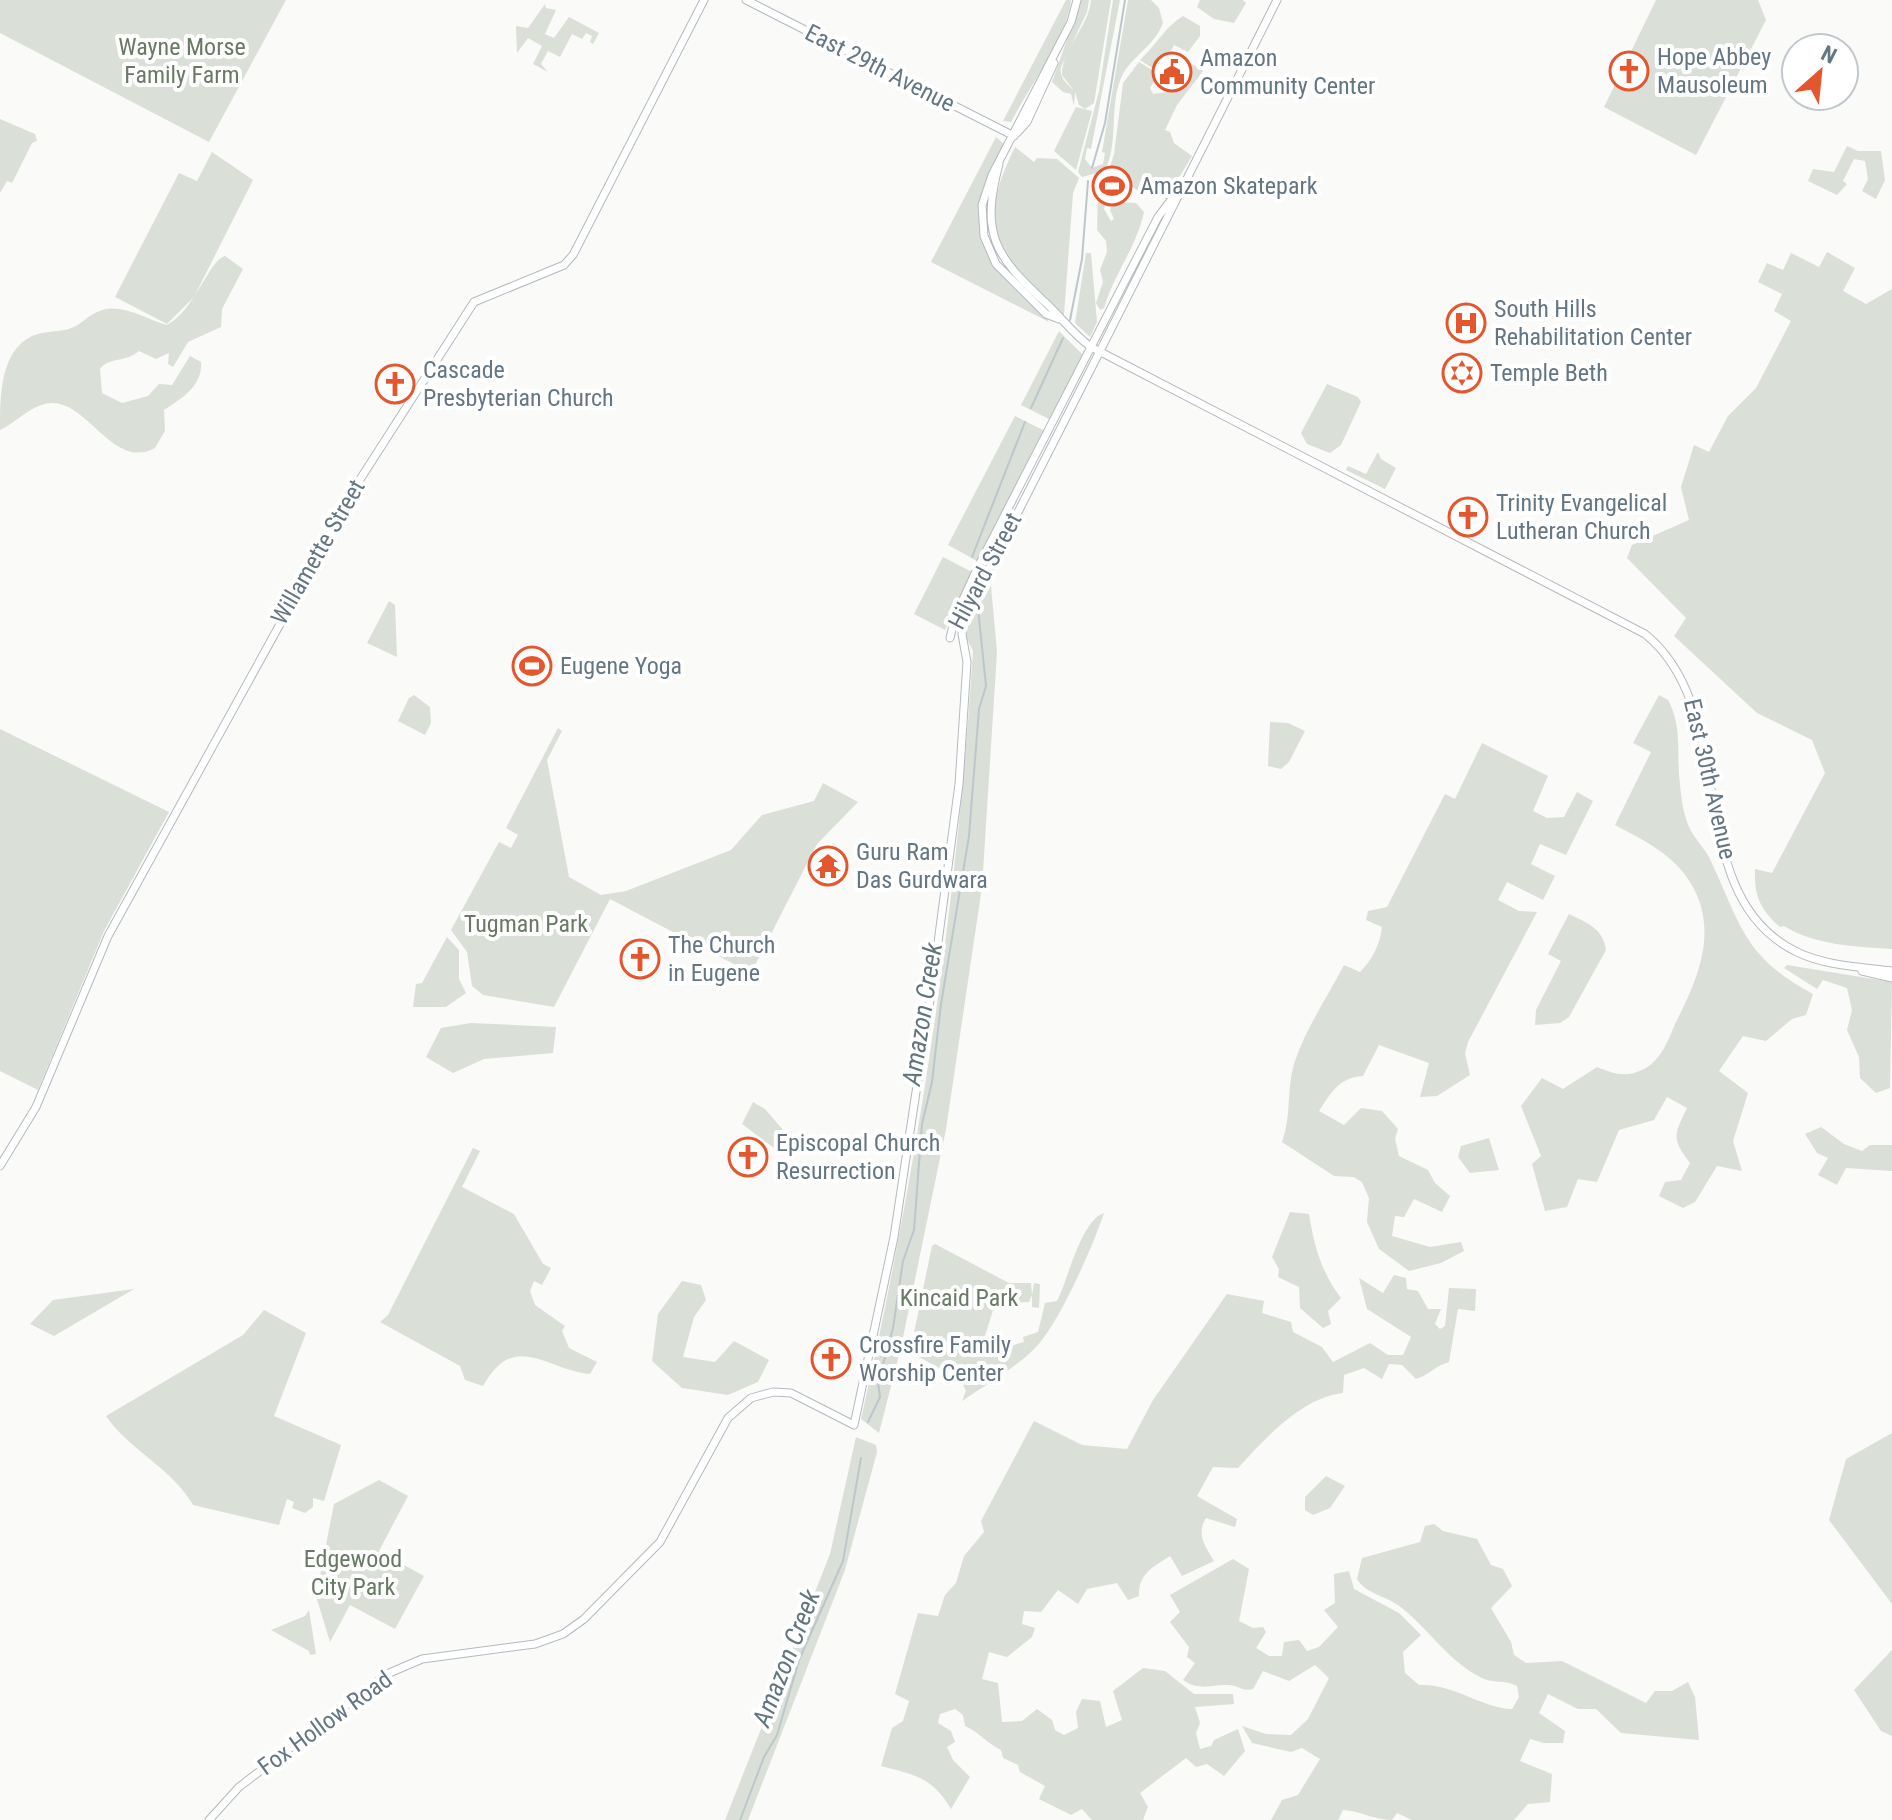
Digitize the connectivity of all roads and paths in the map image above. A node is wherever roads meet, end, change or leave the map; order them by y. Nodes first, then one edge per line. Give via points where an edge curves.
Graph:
1 (704, 0) edge
2 (746, 0) edge
3 (1077, 0) edge
4 (1277, 0) edge
5 (1014, 136) junction
6 (1180, 188) junction
7 (1091, 347) junction
8 (1099, 353) junction
9 (963, 621) junction
10 (950, 638) junction
11 (966, 648) junction
12 (1837, 964) junction
13 (1892, 969) edge
14 (1892, 978) edge
15 (0, 1166) edge
16 (209, 1820) edge

1 - 15 main road, Willamette Street via 573,255 564,265 474,302 359,481 108,936 36,1107
2 - 5 main road, East 29th Avenue
3 - 5 main road, East 30th Avenue
4 - 6 main road, Hilyard Street
5 - 7 main road, East 30th Avenue via 999,164 990,201 995,246
6 - 7 main road, Hilyard Street via 1158,217
6 - 8 main road, Hilyard Street
7 - 8 main road, East 30th Avenue
7 - 10 main road, Hilyard Street via 978,567
8 - 9 main road, Hilyard Street
8 - 12 main road, East 30th Avenue via 1657,644 1691,695 1724,845 1744,900 1779,941
9 - 10 main road, Hilyard Street
9 - 11 main road
10 - 11 main road
11 - 16 main road, Fox Hollow Road via 950,869 894,1237 854,1425 791,1393 751,1398 728,1418 660,1542 584,1619 535,1644 422,1659 387,1674 239,1787
12 - 13 main road, East 30th Avenue
12 - 14 main road

